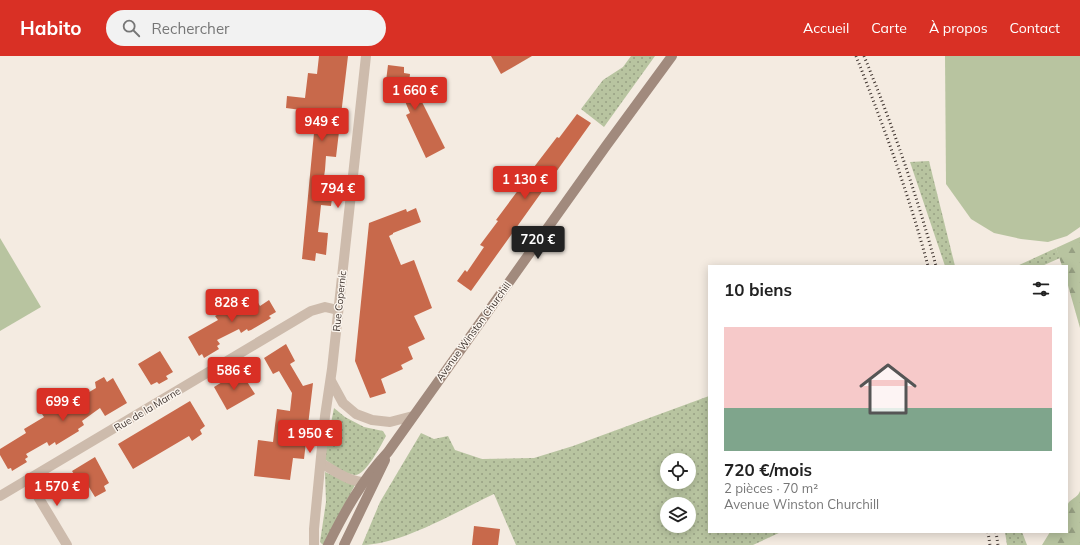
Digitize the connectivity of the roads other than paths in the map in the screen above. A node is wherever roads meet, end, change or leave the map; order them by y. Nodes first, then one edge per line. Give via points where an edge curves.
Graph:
1 (366, 56) edge
2 (672, 56) edge
3 (338, 310) junction
4 (331, 381) junction
5 (413, 416) junction
6 (388, 452) junction
7 (321, 463) junction
8 (28, 480) junction
9 (376, 481) junction
10 (362, 482) junction
11 (0, 496) edge
12 (67, 545) edge
13 (314, 545) edge
14 (328, 545) edge
15 (344, 545) edge

1 - 3 street, Rue Copernic
2 - 5 main road, Avenue Winston Churchill
3 - 4 street, Rue Copernic
3 - 8 street, Rue de la Marne via 325,308 311,311
4 - 5 street via 343,403 356,414 372,420 390,422
4 - 7 street, Rue Copernic
5 - 6 main road, Avenue Winston Churchill
6 - 9 main road, Avenue Winston Churchill
6 - 10 main road, Avenue Winston Churchill
7 - 10 street via 343,476
7 - 13 street, Rue Copernic
8 - 11 street, Rue de la Marne
8 - 12 street
9 - 10 street
9 - 15 main road, Avenue Winston Churchill
10 - 14 main road, Avenue Winston Churchill

